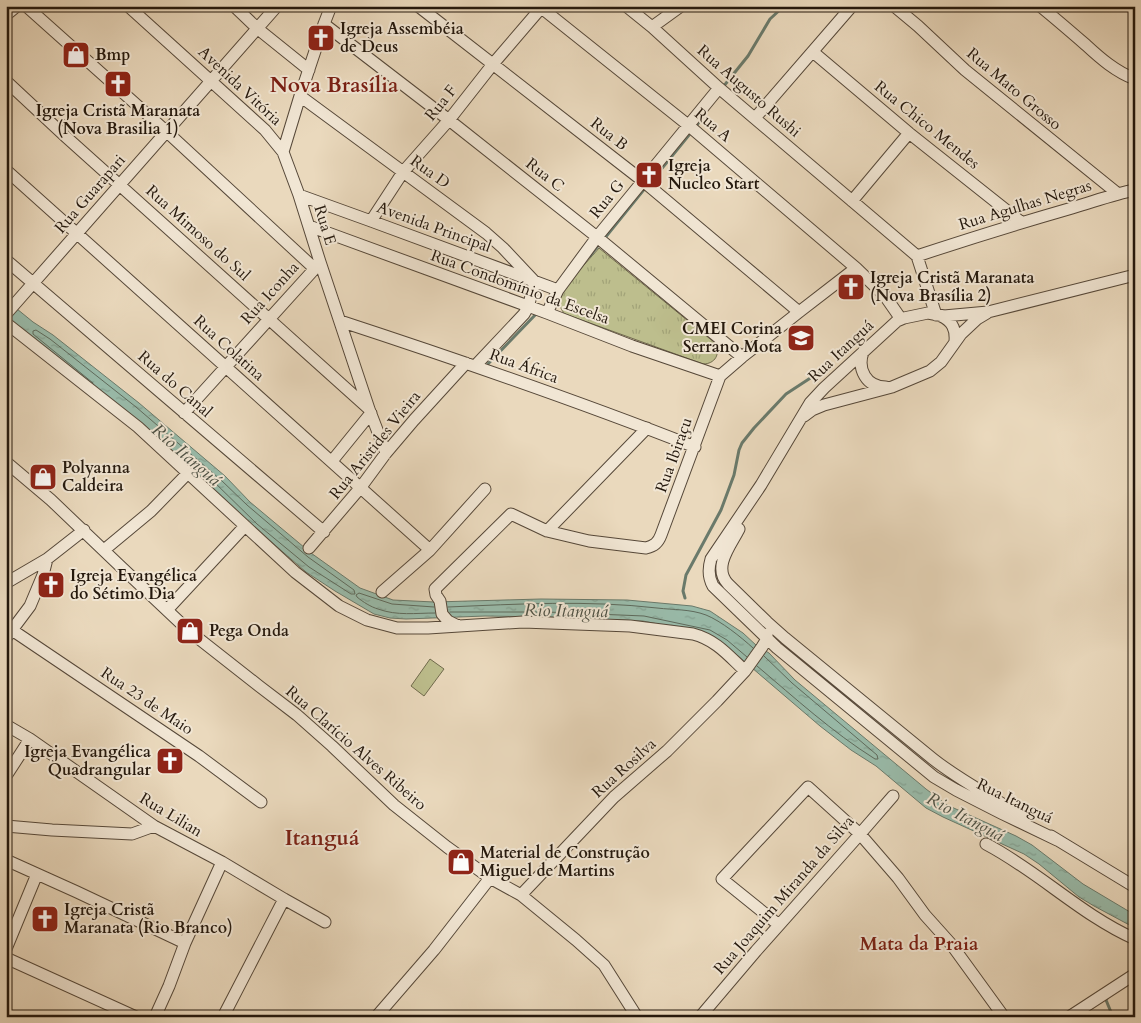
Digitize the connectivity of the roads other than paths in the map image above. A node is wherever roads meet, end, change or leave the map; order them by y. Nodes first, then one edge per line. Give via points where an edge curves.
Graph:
1 (17, 6) edge
2 (26, 6) edge
3 (128, 6) edge
4 (234, 6) edge
5 (277, 6) edge
6 (331, 6) edge
7 (418, 6) edge
8 (626, 6) edge
9 (681, 6) edge
10 (852, 6) edge
11 (894, 6) edge
12 (1040, 6) edge
13 (540, 7) edge
14 (6, 15) edge
15 (324, 24) junction
16 (652, 28) junction
17 (258, 29) junction
18 (813, 52) junction
19 (493, 64) junction
20 (309, 70) junction
21 (1135, 79) edge
22 (6, 81) edge
23 (211, 81) junction
24 (719, 88) junction
25 (300, 96) junction
26 (755, 118) junction
27 (449, 120) junction
28 (688, 125) junction
29 (166, 132) junction
30 (909, 133) junction
31 (283, 152) junction
32 (6, 170) edge
33 (403, 172) junction
34 (643, 181) junction
35 (120, 185) junction
36 (1135, 190) edge
37 (1117, 193) junction
38 (299, 195) junction
39 (852, 200) junction
40 (371, 221) junction
41 (1021, 222) junction
42 (309, 226) junction
43 (77, 233) junction
44 (597, 237) junction
45 (921, 255) junction
46 (6, 260) edge
47 (317, 265) junction
48 (856, 268) junction
49 (1135, 275) edge
50 (535, 282) junction
51 (33, 283) junction
52 (558, 290) junction
53 (528, 307) junction
54 (9, 310) edge
55 (799, 312) junction
56 (988, 312) junction
57 (547, 313) junction
58 (938, 315) junction
59 (269, 319) junction
60 (900, 319) junction
61 (340, 322) junction
62 (6, 323) edge
63 (955, 341) junction
64 (863, 352) junction
65 (742, 357) junction
66 (471, 364) junction
67 (226, 367) junction
68 (720, 376) junction
69 (892, 386) junction
70 (370, 411) junction
71 (184, 413) junction
72 (801, 419) junction
73 (647, 428) junction
74 (695, 447) junction
75 (386, 453) junction
76 (6, 462) edge
77 (332, 462) junction
78 (188, 473) junction
79 (761, 484) junction
80 (361, 488) junction
81 (485, 489) dead end
82 (244, 526) junction
83 (84, 530) junction
84 (324, 532) junction
85 (547, 532) junction
86 (309, 548) dead end
87 (104, 550) junction
88 (430, 550) junction
89 (47, 559) junction
90 (7, 580) edge
91 (382, 592) dead end
92 (167, 610) junction
93 (767, 622) junction
94 (458, 626) junction
95 (9, 634) edge
96 (765, 643) junction
97 (746, 668) junction
98 (6, 725) edge
99 (30, 739) junction
100 (6, 776) edge
101 (893, 796) dead end
102 (261, 802) dead end
103 (6, 826) edge
104 (154, 826) junction
105 (860, 834) junction
106 (1057, 840) junction
107 (986, 844) dead end
108 (6, 860) edge
109 (222, 862) junction
110 (37, 874) junction
111 (490, 878) junction
112 (1135, 887) edge
113 (522, 895) junction
114 (284, 899) junction
115 (326, 922) dead end
116 (779, 925) junction
117 (1135, 940) edge
118 (185, 943) junction
119 (6, 949) edge
120 (6, 958) edge
121 (1135, 974) edge
122 (136, 1017) edge
123 (155, 1017) edge
124 (223, 1017) edge
125 (376, 1017) edge
126 (637, 1017) edge
127 (700, 1017) edge
128 (1004, 1017) edge
129 (1069, 1017) edge

1 - 14 street
2 - 29 street
3 - 23 street, Avenida Vitória
4 - 17 street
5 - 17 street, Rua Guarapari
6 - 15 street
7 - 19 street, Rua B
8 - 16 street, Rua Augusto Rushi
9 - 16 street
10 - 18 street
11 - 37 street, Rua Mato Grosso via 965,70
12 - 21 street via 1098,56
13 - 19 street, Rua F
13 - 28 street, Rua A
15 - 20 street
15 - 27 street, Rua C
16 - 24 street, Rua Augusto Rushi
17 - 20 street
17 - 23 street, Rua Guarapari
18 - 26 street
18 - 30 street, Rua Chico Mendes
19 - 27 street, Rua F
19 - 34 street, Rua B
20 - 25 street
22 - 35 street, Rua Mimoso do Sul
23 - 29 street, Rua Guarapari
23 - 31 street, Avenida Vitória via 265,130
24 - 26 street, Rua Augusto Rushi
24 - 28 street, Rua G
25 - 31 street
25 - 33 street, Rua D
26 - 39 street, Rua Augusto Rushi
27 - 33 street, Rua F
27 - 44 street, Rua C
28 - 34 street, Rua G
28 - 48 street, Rua A
29 - 35 street, Rua Guarapari
29 - 47 street
30 - 39 street
30 - 41 street, Rua Chico Mendes
31 - 38 street, Rua E
32 - 43 street, Rua Colatina
33 - 40 street, Rua F
33 - 50 street, Rua D via 503,248
34 - 44 street, Rua G
34 - 55 street, Rua B
35 - 43 street, Rua Guarapari
35 - 59 street, Rua Mimoso do Sul
36 - 37 street, Rua Agulhas Negras
37 - 41 street, Rua Agulhas Negras
38 - 40 street, Avenida Principal
38 - 42 street, Rua E
39 - 45 street, Rua Augusto Rushi
40 - 50 street, Avenida Principal
41 - 45 street, Rua Agulhas Negras
42 - 47 street, Rua E
42 - 53 street, Rua Condomínio da Escelsa
43 - 51 street, Rua Guarapari
43 - 67 street, Rua Colatina
44 - 52 street, Rua G
44 - 65 street, Rua C
45 - 58 street
46 - 51 street, Rua do Canal
47 - 59 street, Rua Iconha
47 - 61 street, Rua E
48 - 55 street
48 - 60 street, Rua A via 885,296
49 - 56 street
50 - 52 street, Avenida Principal
50 - 53 street
51 - 54 street, Rua Guarapari
51 - 71 street, Rua do Canal
52 - 57 street, Rua G
53 - 57 street, Rua Condomínio da Escelsa
53 - 66 street, Rua Aristides Vieira
55 - 65 street
56 - 58 street, Rua Itanguá
56 - 63 street, Rua Itanguá
57 - 68 street, Rua Condomínio da Escelsa
58 - 60 street, Rua Itanguá via 924,313
58 - 63 street via 954,327
59 - 67 street, Rua Iconha
59 - 70 street, Rua Mimoso do Sul
60 - 64 street, Rua Itanguá
61 - 66 street, Rua África
61 - 70 street, Rua E
62 - 78 street via 138,427
63 - 69 street, Rua Itanguá via 937,366
64 - 69 street via 861,366 867,380 876,386
64 - 72 street, Rua Itanguá via 816,396
65 - 68 street
66 - 73 street, Rua África
66 - 75 street, Rua Aristides Vieira via 414,420
67 - 71 street, Rua Iconha
67 - 77 street, Rua Colatina
68 - 74 street, Rua Ibiraçu
69 - 72 street, Rua Itanguá via 824,405
70 - 75 street, Rua E
70 - 77 street
71 - 84 street, Rua do Canal
72 - 79 street, Rua Itanguá
73 - 74 street, Rua África
73 - 85 street
74 - 85 street, Rua Ibiraçu via 661,535 651,547 589,542
75 - 80 street, Rua Aristides Vieira
76 - 83 street, Rua Clarício Alves Ribeiro
77 - 80 street, Rua Colatina
78 - 82 street
78 - 87 street via 151,511
79 - 93 street, Rua Itanguá via 721,568 725,581
79 - 96 street, Rua Itanguá via 711,559 709,570 710,581 716,590
80 - 84 street, Rua Aristides Vieira
80 - 88 street, Rua Colatina
81 - 88 street
82 - 92 street
82 - 94 street via 339,606 367,620 397,628
83 - 87 street, Rua Clarício Alves Ribeiro
83 - 89 street
84 - 86 street, Rua Aristides Vieira
85 - 94 street via 511,514 435,589 442,614
87 - 92 street, Rua Clarício Alves Ribeiro
88 - 91 street
89 - 90 street
89 - 95 street via 30,606
92 - 111 street, Rua Clarício Alves Ribeiro via 297,715 394,805
93 - 96 street
93 - 106 street, Rua Itanguá via 941,766
94 - 97 street via 523,622 630,626 693,634 715,643
95 - 102 street, Rua 23 de Maio via 199,756
96 - 97 street, Rua Rosilva
96 - 106 street, Rua Itanguá via 796,664 944,783
97 - 113 street, Rua Rosilva via 667,751 614,797
98 - 99 street, Rua Lilian
99 - 100 street
99 - 104 street, Rua Lilian
101 - 105 street, Rua Joaquim Miranda da Silva
103 - 104 street via 132,834
104 - 109 street, Rua Lilian
105 - 116 street, Rua Joaquim Miranda da Silva
105 - 116 street via 808,788 722,879
105 - 128 street via 951,944
106 - 112 street
107 - 117 street
108 - 110 street
109 - 114 street, Rua Lilian
109 - 118 street
110 - 118 street
110 - 119 street
111 - 113 street, Rua Clarício Alves Ribeiro
111 - 125 street
113 - 126 street, Rua Clarício Alves Ribeiro via 604,965
114 - 115 street, Rua Lilian
114 - 124 street
116 - 127 street, Rua Joaquim Miranda da Silva
118 - 123 street
120 - 122 street
121 - 129 street

